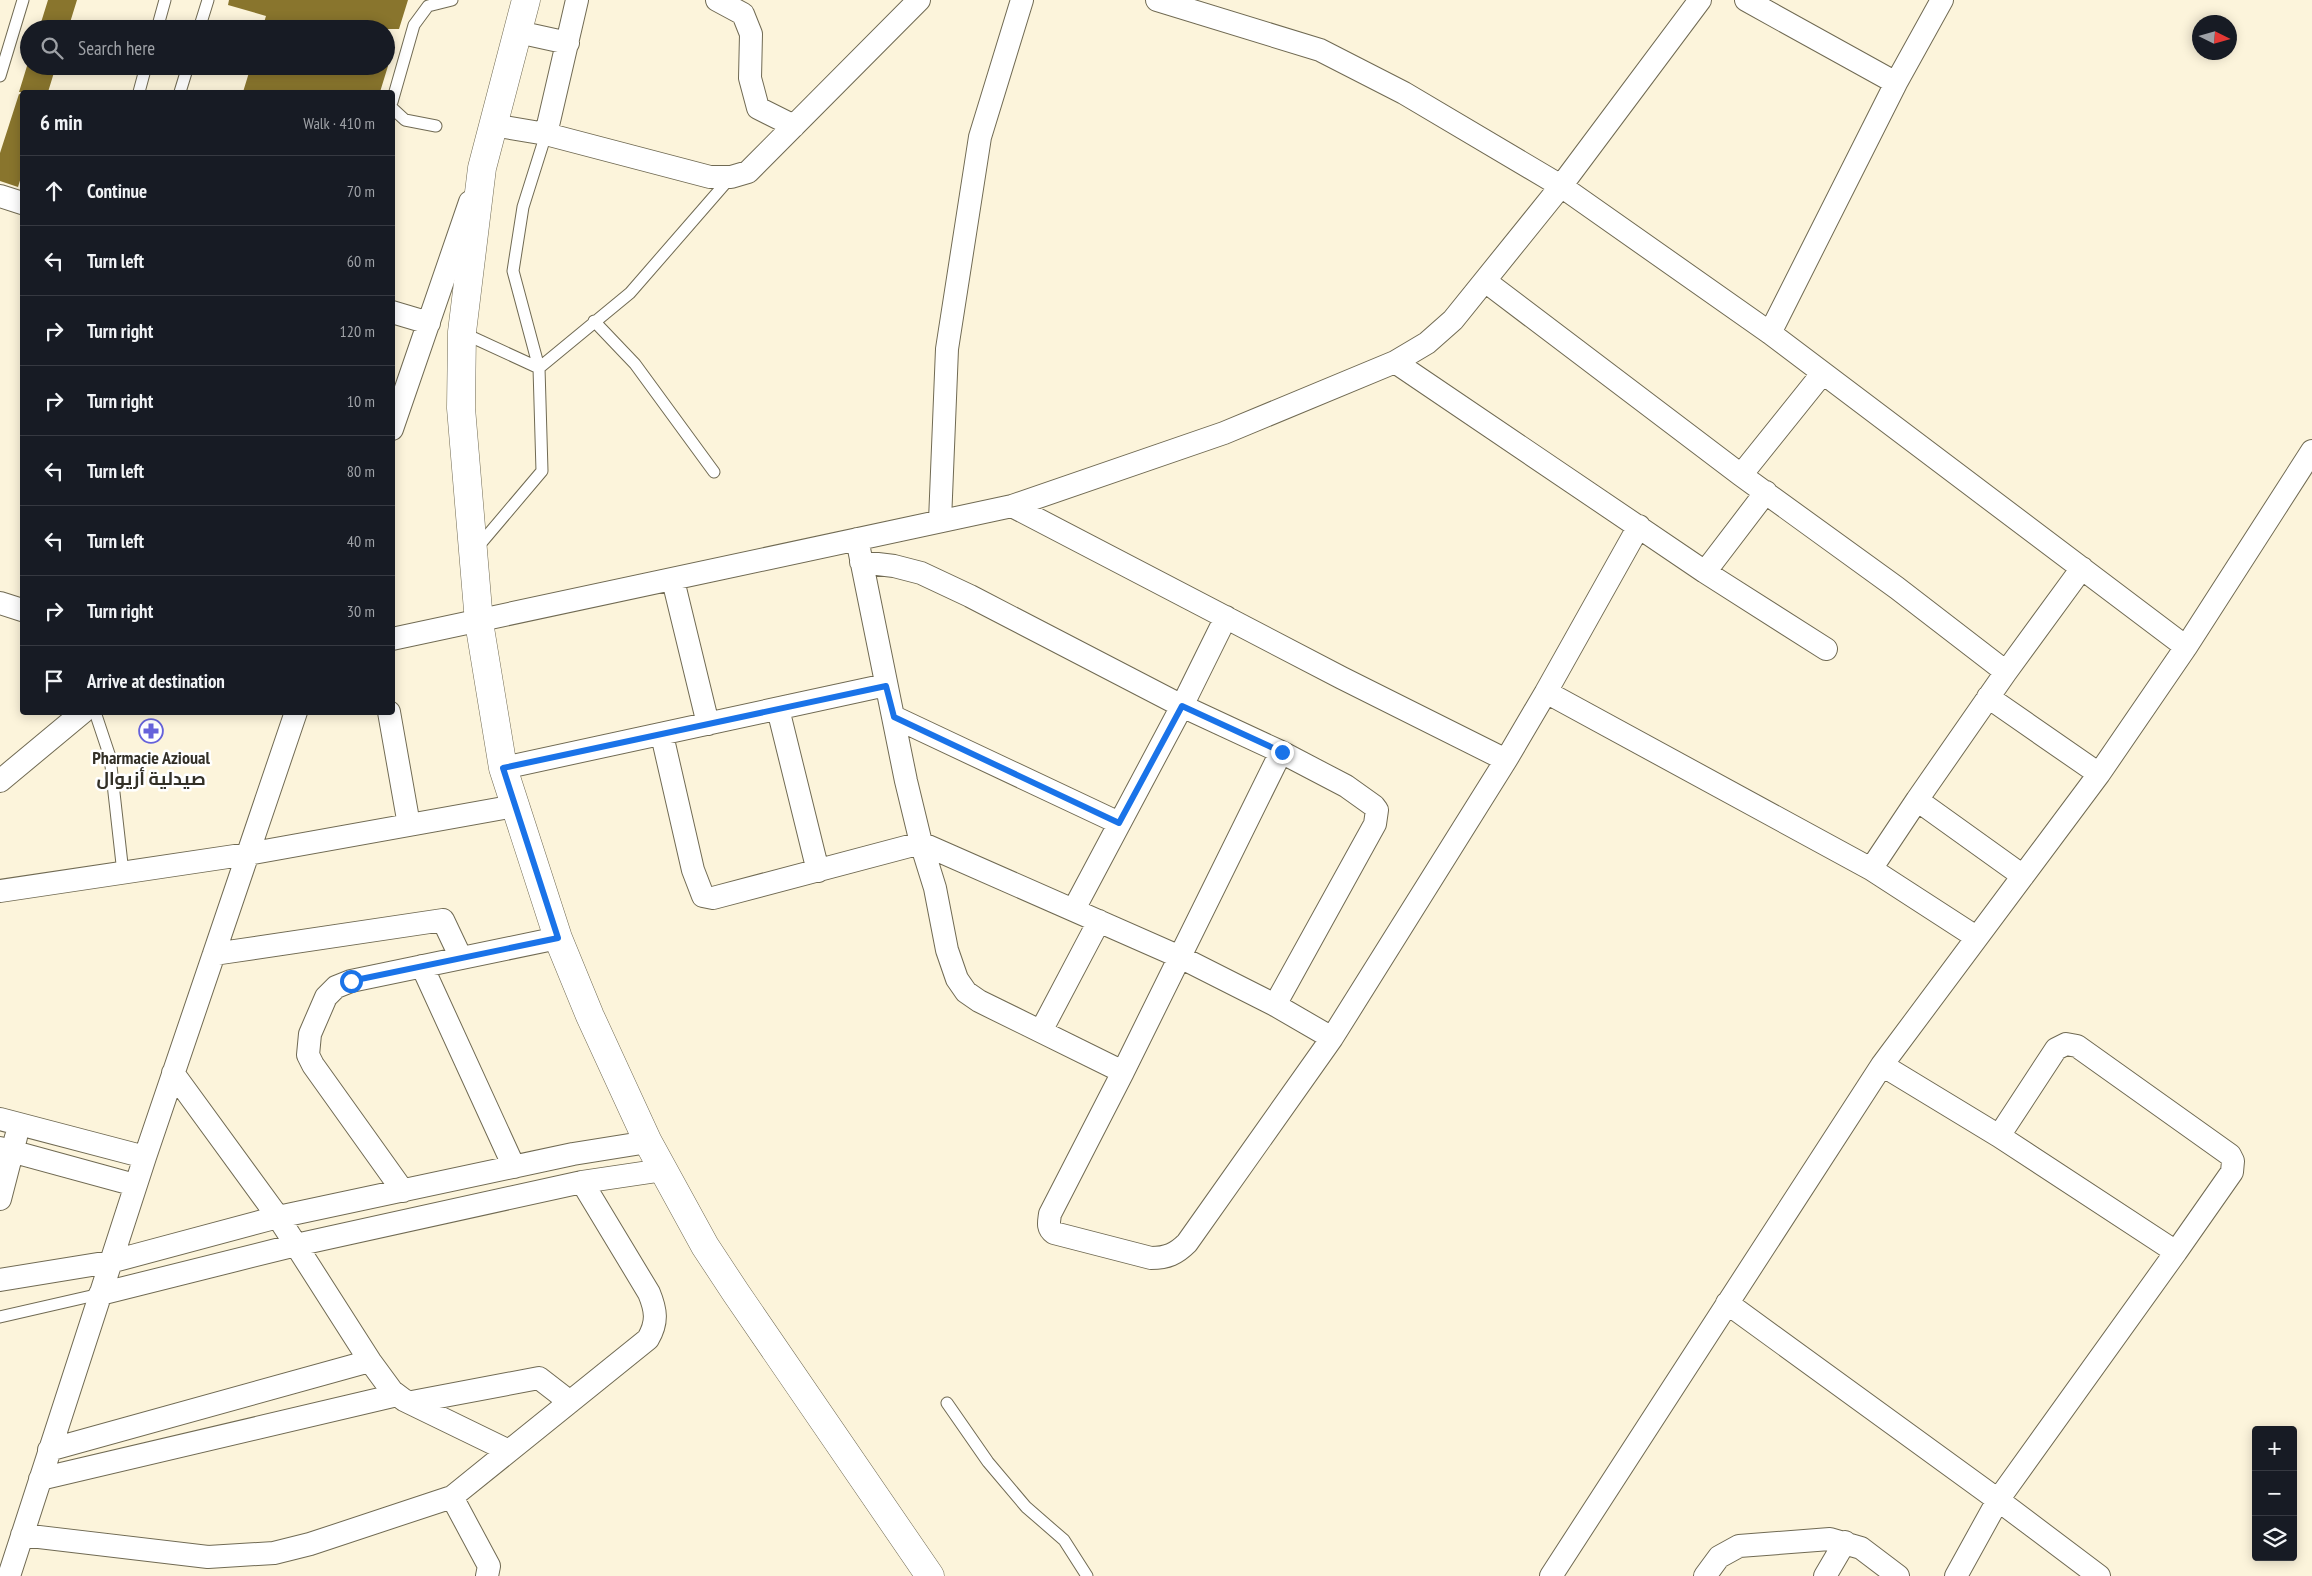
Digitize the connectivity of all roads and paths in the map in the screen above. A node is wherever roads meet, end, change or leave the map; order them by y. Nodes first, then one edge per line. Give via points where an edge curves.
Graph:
1 (23, 0) edge
2 (165, 0) edge
3 (208, 0) edge
4 (452, 0) edge
5 (526, 0) edge
6 (577, 0) edge
7 (717, 0) edge
8 (919, 0) edge
9 (1022, 0) edge
10 (1157, 0) edge
11 (1700, 0) edge
12 (1746, 0) edge
13 (1942, 0) edge
14 (159, 20) edge
15 (202, 20) edge
16 (518, 32) junction
17 (568, 43) junction
18 (144, 75) edge
19 (185, 75) edge
20 (0, 76) edge
21 (1896, 83) junction
22 (140, 90) edge
23 (181, 90) edge
24 (395, 92) edge
25 (395, 111) edge
26 (493, 125) junction
27 (436, 126) dead end
28 (794, 126) junction
29 (546, 134) junction
30 (482, 168) junction
31 (731, 177) junction
32 (1560, 186) junction
33 (0, 196) edge
34 (20, 202) edge
35 (1485, 281) junction
36 (395, 313) edge
37 (594, 321) junction
38 (429, 323) junction
39 (462, 332) junction
40 (1770, 333) junction
41 (1395, 362) junction
42 (539, 368) junction
43 (1822, 374) junction
44 (398, 393) edge
45 (395, 412) edge
46 (2312, 451) edge
47 (714, 472) dead end
48 (1741, 475) junction
49 (1766, 492) junction
50 (1012, 506) junction
51 (940, 521) junction
52 (1639, 526) junction
53 (857, 539) junction
54 (473, 552) junction
55 (861, 562) junction
56 (2082, 568) junction
57 (1705, 572) junction
58 (673, 580) junction
59 (0, 603) edge
60 (20, 609) edge
61 (1226, 617) junction
62 (479, 622) junction
63 (395, 638) edge
64 (2186, 647) junction
65 (1826, 649) dead end
66 (2006, 672) junction
67 (886, 686) junction
68 (1546, 692) junction
69 (1988, 697) junction
70 (1182, 706) junction
71 (778, 709) junction
72 (79, 715) edge
73 (96, 715) edge
74 (295, 715) edge
75 (390, 715) edge
76 (894, 717) junction
77 (708, 724) junction
78 (662, 736) junction
79 (1282, 752) junction
80 (1506, 760) junction
81 (503, 768) junction
82 (2099, 774) junction
83 (0, 781) edge
84 (1917, 800) junction
85 (515, 806) junction
86 (1119, 823) junction
87 (409, 825) junction
88 (921, 843) junction
89 (248, 854) junction
90 (1872, 869) junction
91 (818, 872) junction
92 (123, 873) junction
93 (2023, 876) junction
94 (0, 891) edge
95 (1074, 909) junction
96 (1099, 921) junction
97 (1976, 937) junction
98 (558, 938) junction
99 (214, 954) junction
100 (1180, 956) junction
101 (461, 958) junction
102 (422, 966) junction
103 (1276, 1004) junction
104 (1041, 1031) junction
105 (1332, 1038) junction
106 (1882, 1065) junction
107 (1123, 1072) junction
108 (173, 1073) junction
109 (10, 1121) edge
110 (1999, 1136) junction
111 (648, 1142) junction
112 (6, 1150) edge
113 (144, 1158) junction
114 (514, 1167) junction
115 (663, 1170) junction
116 (582, 1182) junction
117 (135, 1185) junction
118 (403, 1191) junction
119 (0, 1199) edge
120 (278, 1217) junction
121 (296, 1245) junction
122 (2176, 1252) junction
123 (110, 1262) junction
124 (0, 1280) edge
125 (100, 1294) junction
126 (1727, 1303) junction
127 (0, 1317) edge
128 (370, 1361) junction
129 (405, 1398) junction
130 (570, 1402) junction
131 (948, 1403) dead end
132 (49, 1450) junction
133 (509, 1451) junction
134 (40, 1480) junction
135 (452, 1497) junction
136 (1998, 1500) junction
137 (22, 1535) junction
138 (1845, 1542) junction
139 (229, 1566) edge
140 (9, 1576) edge
141 (487, 1576) edge
142 (930, 1576) edge
143 (1087, 1576) edge
144 (1551, 1576) edge
145 (1706, 1576) edge
146 (1825, 1576) edge
147 (1898, 1576) edge
148 (1956, 1576) edge
149 (2099, 1576) edge

1 - 20 lane
2 - 14 lane
3 - 15 lane
4 - 24 lane via 428,6 414,25
5 - 16 main road
6 - 17 street
7 - 28 street via 743,14 751,34 750,78 758,108
8 - 28 street
9 - 51 street via 980,137 947,349
10 - 32 street via 1320,50 1404,93
11 - 32 street
12 - 21 street
13 - 21 street
16 - 17 street
16 - 26 main road
17 - 29 street
18 - 22 lane
19 - 23 lane
21 - 40 street
25 - 27 lane via 405,120
26 - 29 street
26 - 30 main road
28 - 31 street via 748,172
29 - 31 street via 710,177
29 - 42 lane via 523,207 514,271
30 - 38 street
30 - 39 main road
31 - 37 lane via 630,292
32 - 35 street
32 - 40 street
33 - 34 street
35 - 41 street via 1453,320 1427,343
35 - 48 street
36 - 38 street
37 - 42 lane
37 - 47 lane via 635,364
38 - 44 street
39 - 42 lane
39 - 54 main road via 461,408
40 - 43 street
41 - 50 street via 1224,433
41 - 52 street
42 - 54 lane via 542,470
43 - 48 street
43 - 56 street
44 - 45 street
46 - 64 street
48 - 49 street
49 - 57 street
49 - 66 street
50 - 51 street
50 - 61 street
51 - 53 street
52 - 57 street
52 - 68 street
53 - 55 street
53 - 58 street
54 - 62 main road
55 - 67 street
55 - 70 street via 921,573
56 - 64 street
56 - 66 street
57 - 65 street
58 - 62 street
58 - 77 street
59 - 60 street
61 - 70 street
61 - 80 street
62 - 63 street
62 - 81 main road
64 - 82 street
66 - 69 street
67 - 71 street
67 - 76 street
68 - 80 street
68 - 90 street
69 - 82 street
69 - 84 street
70 - 79 street
70 - 86 street
71 - 77 street
71 - 91 street
72 - 83 street
73 - 92 lane via 110,757
74 - 89 street
75 - 87 street
76 - 86 street
76 - 88 street
77 - 78 street
78 - 81 street
78 - 91 street via 693,870 703,896 714,898
79 - 100 street
79 - 103 street via 1361,794 1374,806 1377,816
80 - 105 street
81 - 85 main road
82 - 93 street
84 - 90 street
84 - 93 street
85 - 87 street
85 - 98 main road
86 - 95 street
87 - 89 street
88 - 91 street
88 - 95 street
88 - 104 street via 957,979 966,992 979,1001
89 - 92 street
89 - 99 street
90 - 97 street
92 - 94 street
93 - 97 street
95 - 96 street
96 - 100 street
96 - 104 street
97 - 106 street
98 - 101 street
98 - 111 main road
99 - 101 street via 444,920
99 - 108 street
100 - 103 street
100 - 107 street
101 - 102 street
102 - 114 street
102 - 118 street via 336,987 326,997 308,1046 313,1065
103 - 105 street
104 - 107 street
105 - 107 street via 1187,1243 1177,1252 1162,1258 1054,1233 1048,1225 1050,1214
106 - 110 street
106 - 126 street
108 - 113 street
108 - 120 street
109 - 112 street
109 - 113 street
110 - 122 street
110 - 122 street via 2056,1049 2066,1044 2077,1046 2230,1155 2233,1161 2232,1172
111 - 114 street
111 - 115 main road
112 - 117 street
112 - 119 street
113 - 117 street
114 - 118 street
115 - 116 street
115 - 142 main road via 705,1246
116 - 121 street
116 - 130 street via 649,1293 656,1318 648,1339
117 - 123 street
118 - 120 street
120 - 121 street
120 - 123 street
121 - 125 street
121 - 128 street
122 - 136 street
123 - 124 street
123 - 125 street
125 - 127 lane
125 - 132 street
126 - 136 street
126 - 144 street
128 - 129 street
128 - 132 street
129 - 130 street via 539,1378
129 - 133 street
129 - 134 street
130 - 133 street
131 - 143 lane via 988,1462 1026,1507 1064,1540
132 - 134 street
133 - 135 street
134 - 137 street
135 - 139 street via 310,1544
135 - 141 street via 489,1566
136 - 148 street
136 - 149 street
137 - 139 street via 208,1557
137 - 140 street
138 - 145 street via 1811,1540 1739,1546 1719,1557
138 - 146 street
138 - 147 street via 1862,1548

